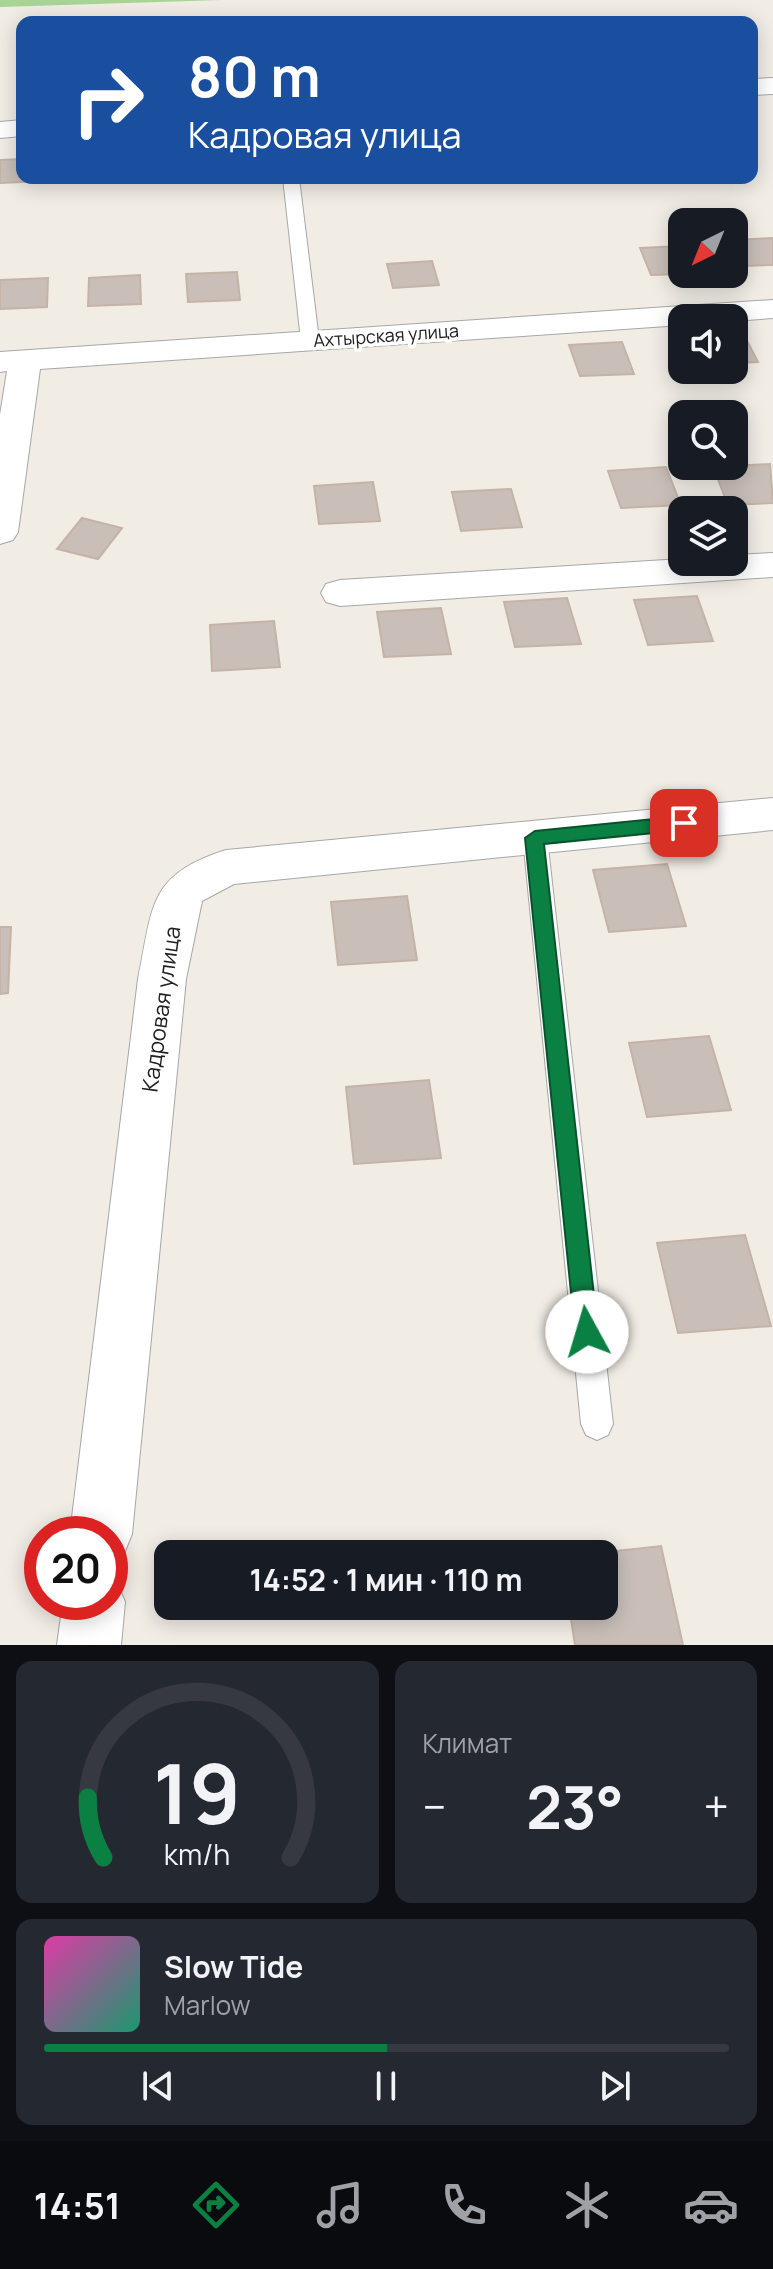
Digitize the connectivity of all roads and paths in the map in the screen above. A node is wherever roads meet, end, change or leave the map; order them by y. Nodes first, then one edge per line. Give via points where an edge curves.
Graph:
1 (292, 184) edge
2 (773, 309) edge
3 (310, 340) junction
4 (12, 361) edge
5 (0, 532) edge
6 (773, 565) edge
7 (340, 593) dead end
8 (773, 814) edge
9 (535, 838) junction
10 (597, 1424) dead end
11 (103, 1516) edge
12 (92, 1620) edge
13 (89, 1645) edge

1 - 3 lane
2 - 3 street, Ахтырская улица
3 - 4 street, Ахтырская улица
4 - 5 street
6 - 7 street
8 - 9 street, Кадровая улица
9 - 10 lane
9 - 11 street, Кадровая улица via 226,867 186,888 176,906 162,979
12 - 13 street

